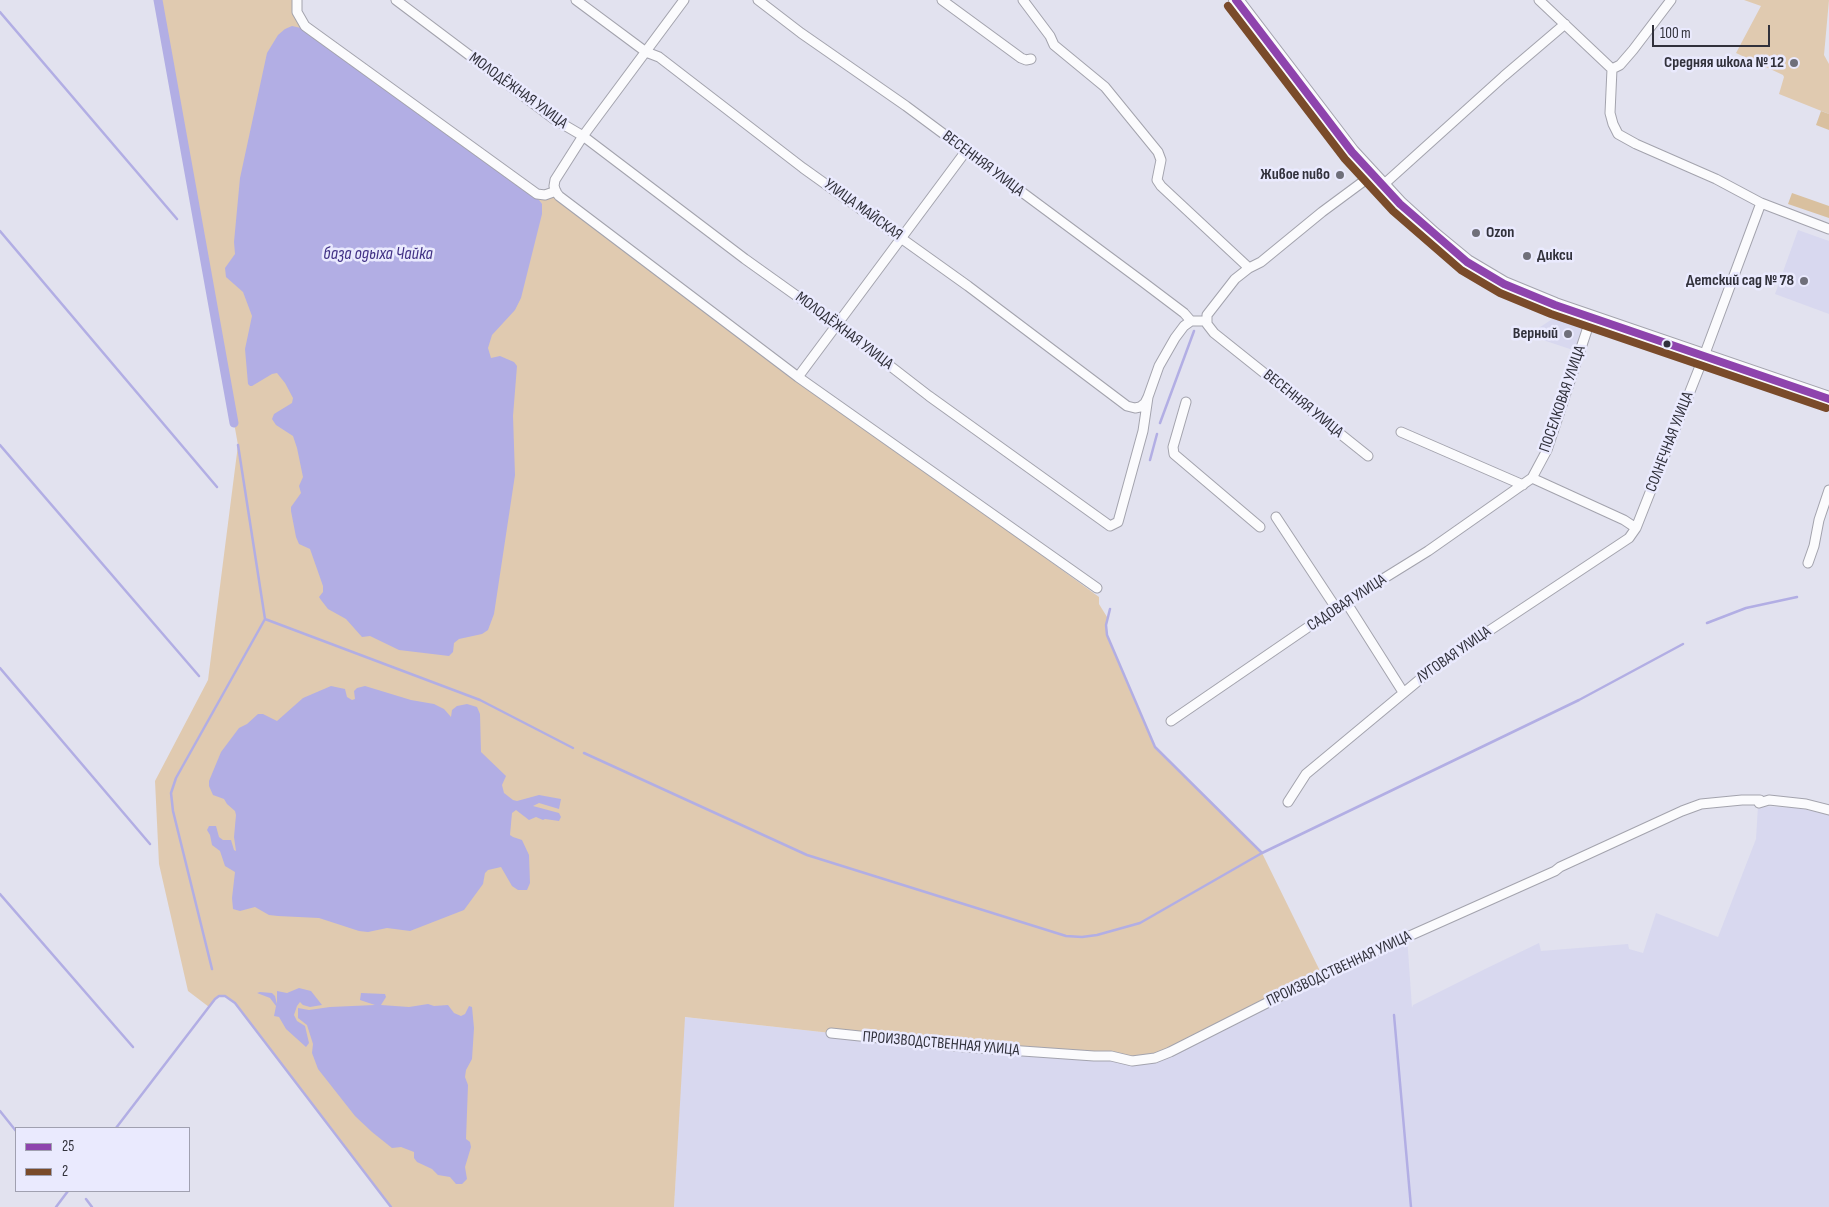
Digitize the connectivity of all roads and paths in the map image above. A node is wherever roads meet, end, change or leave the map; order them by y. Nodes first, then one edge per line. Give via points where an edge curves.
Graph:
1 (297, 0) edge
2 (396, 0) edge
3 (576, 0) edge
4 (684, 0) edge
5 (758, 0) edge
6 (942, 0) edge
7 (1023, 0) edge
8 (1236, 0) edge
9 (1539, 0) edge
10 (1671, 0) edge
11 (1566, 24) junction
12 (646, 52) junction
13 (1031, 59) dead end
14 (1612, 69) junction
15 (583, 136) junction
16 (966, 151) junction
17 (1372, 175) junction
18 (1382, 186) junction
19 (556, 191) junction
20 (1761, 202) junction
21 (1829, 228) edge
22 (901, 238) junction
23 (1249, 268) junction
24 (1591, 318) junction
25 (1207, 320) junction
26 (1191, 321) junction
27 (836, 324) junction
28 (1704, 356) junction
29 (798, 377) junction
30 (1148, 397) junction
31 (1829, 399) edge
32 (1186, 402) dead end
33 (1401, 432) dead end
34 (1368, 456) dead end
35 (1532, 478) junction
36 (1523, 485) junction
37 (1829, 490) edge
38 (1276, 517) dead end
39 (1260, 527) dead end
40 (1636, 528) junction
41 (1808, 564) dead end
42 (1097, 588) dead end
43 (1346, 602) junction
44 (1336, 608) junction
45 (1403, 692) junction
46 (1171, 721) dead end
47 (1288, 802) dead end
48 (1829, 810) edge
49 (831, 1033) dead end

1 - 19 street via 297,12 305,26 537,194
2 - 15 street, МОЛОДЁЖНАЯ УЛИЦА via 554,119
3 - 12 street, УЛИЦА МАЙСКАЯ
4 - 12 street
5 - 16 street, ВЕСЕННЯЯ УЛИЦА
6 - 13 street via 1021,58
7 - 23 street via 1054,45 1105,88 1158,152 1161,160 1157,180 1161,186
8 - 17 main road
9 - 11 street
10 - 14 street via 1622,63
11 - 14 street
11 - 18 street
12 - 15 street
12 - 22 street, УЛИЦА МАЙСКАЯ via 659,57 803,168
14 - 20 street via 1610,113 1618,134
15 - 19 street via 555,180
15 - 27 street, МОЛОДЁЖНАЯ УЛИЦА
16 - 22 street
16 - 26 street, ВЕСЕННЯЯ УЛИЦА
17 - 18 main road
17 - 23 street
18 - 24 main road via 1467,262 1504,284
19 - 29 street
20 - 21 street
20 - 28 street, СОЛНЕЧНАЯ УЛИЦА
22 - 27 street
22 - 30 street, УЛИЦА МАЙСКАЯ via 1127,406 1140,407
23 - 25 street via 1235,279 1208,313
24 - 28 main road
24 - 35 street, ПОСЕЛКОВАЯ УЛИЦА via 1547,450
25 - 26 street
25 - 34 street, ВЕСЕННЯЯ УЛИЦА via 1214,333
26 - 30 street, МОЛОДЁЖНАЯ УЛИЦА via 1165,353
27 - 29 street
27 - 30 street, МОЛОДЁЖНАЯ УЛИЦА via 929,396 1110,526 1118,522 1143,431
28 - 31 main road
28 - 40 street, СОЛНЕЧНАЯ УЛИЦА
29 - 42 street
32 - 39 street via 1173,447 1174,454
33 - 36 street
35 - 36 street, ПОСЕЛКОВАЯ УЛИЦА
35 - 40 street
36 - 43 street, САДОВАЯ УЛИЦА via 1428,551
37 - 41 street
38 - 44 street
40 - 45 street, ЛУГОВАЯ УЛИЦА via 1629,538 1436,666
43 - 44 street, САДОВАЯ УЛИЦА
43 - 45 street
44 - 46 street, САДОВАЯ УЛИЦА
45 - 47 street, ЛУГОВАЯ УЛИЦА via 1306,774
48 - 49 street, ПРОИЗВОДСТВЕННАЯ УЛИЦА via 1769,800 1701,804 1322,975 1155,1058 1132,1061 1110,1056 965,1048

